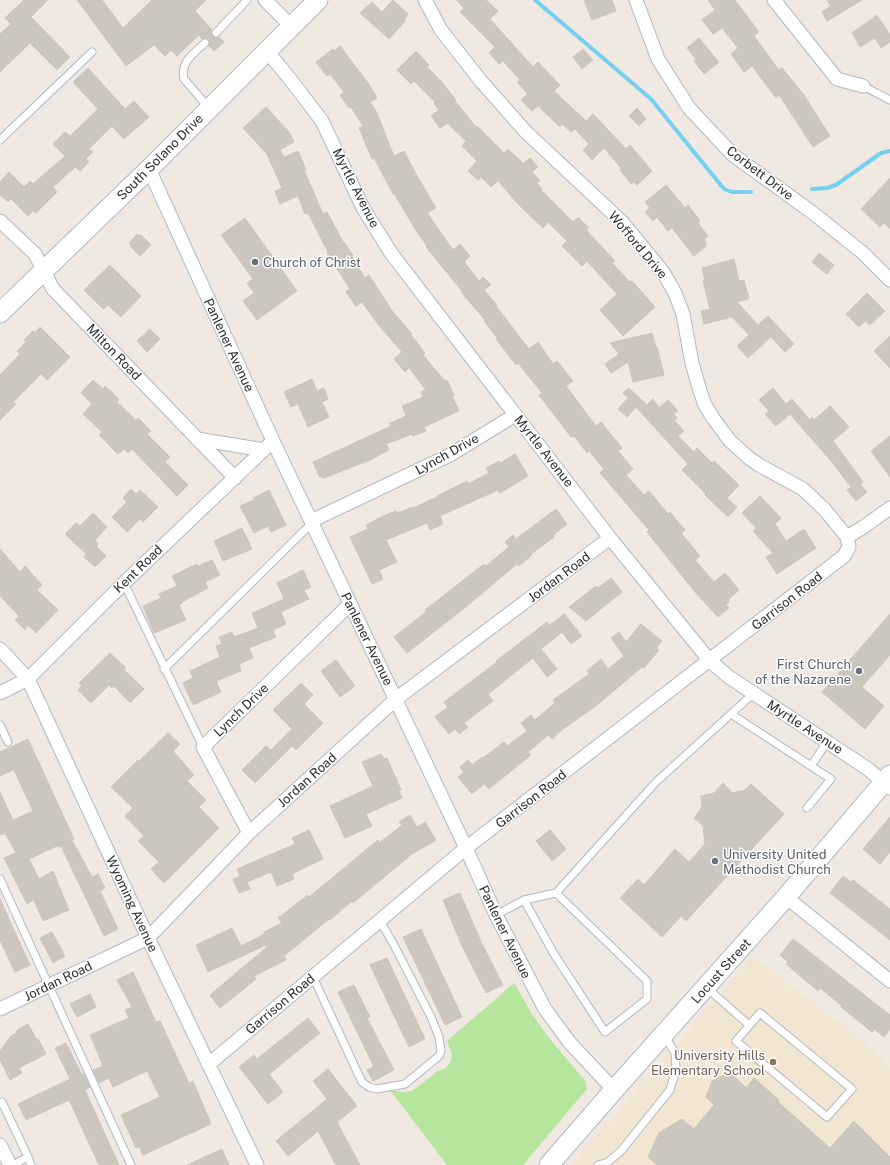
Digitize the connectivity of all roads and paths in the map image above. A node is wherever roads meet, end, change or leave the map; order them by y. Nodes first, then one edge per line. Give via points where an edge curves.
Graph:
1 (247, 0) edge
2 (265, 0) edge
3 (318, 0) edge
4 (425, 0) edge
5 (636, 0) edge
6 (774, 0) edge
7 (291, 26) junction
8 (216, 33) dead end
9 (205, 43) dead end
10 (267, 51) junction
11 (92, 52) dead end
12 (863, 86) joint
13 (890, 100) edge
14 (209, 108) junction
15 (0, 140) edge
16 (148, 169) junction
17 (0, 221) edge
18 (43, 271) junction
19 (890, 280) edge
20 (0, 313) edge
21 (515, 415) junction
22 (197, 439) junction
23 (269, 446) junction
24 (235, 478) junction
25 (890, 508) edge
26 (312, 522) junction
27 (847, 537) junction
28 (610, 538) junction
29 (124, 583) junction
30 (350, 604) junction
31 (0, 649) edge
32 (710, 661) junction
33 (164, 669) junction
34 (28, 679) junction
35 (0, 693) edge
36 (754, 694) junction
37 (396, 699) junction
38 (730, 714) junction
39 (0, 725) edge
40 (8, 742) dead end
41 (827, 742) junction
42 (203, 747) junction
43 (811, 766) junction
44 (888, 781) edge
45 (807, 808) dead end
46 (249, 833) junction
47 (466, 848) junction
48 (0, 879) edge
49 (556, 893) junction
50 (786, 897) junction
51 (524, 900) junction
52 (496, 915) junction
53 (380, 921) junction
54 (148, 938) junction
55 (313, 977) junction
56 (890, 981) edge
57 (49, 985) junction
58 (706, 987) junction
59 (0, 1008) edge
60 (749, 1025) junction
61 (664, 1034) junction
62 (209, 1064) junction
63 (614, 1090) junction
64 (2, 1102) dead end
65 (0, 1146) edge
66 (28, 1157) junction
67 (10, 1165) edge
68 (13, 1165) edge
69 (31, 1165) edge
70 (131, 1165) edge
71 (257, 1165) edge
72 (549, 1165) edge
73 (598, 1165) edge

1 - 8 lane
2 - 7 street
3 - 7 street, South Solano Drive
4 - 27 street, Wofford Drive via 441,30 480,80 526,132 623,223 663,272 683,314 692,363 705,405 730,441 759,466 803,489
5 - 19 street, Corbett Drive via 658,59 689,108 733,155 819,217 863,253
6 - 12 street via 837,79
7 - 10 street, South Solano Drive
9 - 14 lane via 186,60 182,73 184,79
10 - 14 street, South Solano Drive
10 - 21 street, Myrtle Avenue via 322,121 363,208 391,253
11 - 15 lane
12 - 13 lane
14 - 16 street, South Solano Drive
16 - 18 street, South Solano Drive
16 - 23 street, Panlener Avenue
17 - 18 street, Milton Road via 34,254
18 - 20 street, South Solano Drive
18 - 22 street, Milton Road via 53,289
21 - 26 street, Lynch Drive via 450,455
21 - 28 street, Myrtle Avenue
22 - 23 street
22 - 24 street, Milton Road
23 - 24 street, Kent Road
23 - 26 street, Panlener Avenue
24 - 29 street, Kent Road
25 - 27 street
26 - 30 street, Panlener Avenue
26 - 33 lane
27 - 32 street, Garrison Road via 849,547 844,556
28 - 32 street, Myrtle Avenue
28 - 37 street, Jordan Road
29 - 33 lane
29 - 34 street, Kent Road
30 - 37 street, Panlener Avenue
30 - 42 street, Lynch Drive
31 - 34 street, Wyoming Avenue
32 - 36 street, Myrtle Avenue
32 - 47 street, Garrison Road
33 - 42 lane
34 - 35 street, Kent Road
34 - 54 street, Wyoming Avenue
36 - 38 lane
36 - 41 street, Myrtle Avenue
37 - 46 street, Jordan Road
37 - 47 street, Panlener Avenue
38 - 43 lane
38 - 49 lane via 656,782
39 - 40 lane
41 - 43 lane
41 - 44 street, Myrtle Avenue
42 - 46 street, Lynch Drive
43 - 45 lane via 831,779
44 - 50 street, Locust Street
46 - 54 street, Jordan Road
47 - 52 street, Panlener Avenue
47 - 53 street, Garrison Road
48 - 57 lane
49 - 51 lane
49 - 51 lane via 646,981 647,999 605,1032 554,954
50 - 56 street
50 - 58 street, Locust Street
51 - 52 lane
52 - 63 street, Panlener Avenue via 530,983 553,1021
53 - 55 street, Garrison Road
53 - 55 lane via 439,1037 441,1051 438,1056 405,1084 377,1089 362,1082
54 - 57 street, Jordan Road
54 - 62 street, Wyoming Avenue
55 - 62 street, Garrison Road
57 - 59 street, Jordan Road
57 - 70 lane
58 - 60 lane
58 - 61 street, Locust Street
60 - 60 lane via 736,1042 827,1117 852,1089 760,1013
61 - 63 street, Locust Street
61 - 73 lane via 675,1053 676,1069 670,1090 621,1151 607,1163
62 - 71 street, Wyoming Avenue
63 - 72 street, Locust Street
64 - 66 lane
65 - 67 street
66 - 68 lane
66 - 69 lane

